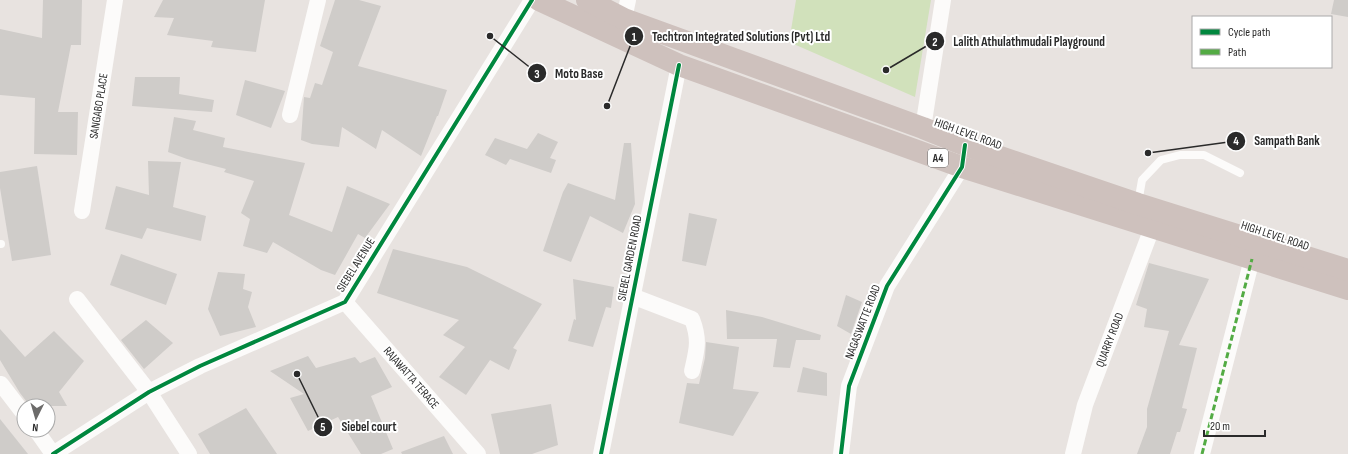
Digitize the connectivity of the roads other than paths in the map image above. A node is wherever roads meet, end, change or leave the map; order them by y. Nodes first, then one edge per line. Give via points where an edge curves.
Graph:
1 (115, 0) edge
2 (318, 0) edge
3 (532, 0) edge
4 (539, 0) edge
5 (587, 0) edge
6 (943, 0) edge
7 (626, 10) edge
8 (679, 65) junction
9 (290, 115) dead end
10 (923, 128) junction
11 (965, 146) junction
12 (962, 167) junction
13 (1240, 173) dead end
14 (1138, 204) junction
15 (82, 211) dead end
16 (1152, 228) junction
17 (1252, 259) junction
18 (1348, 270) edge
19 (1348, 289) edge
20 (632, 296) junction
21 (77, 299) dead end
22 (345, 302) junction
23 (692, 371) dead end
24 (1, 384) dead end
25 (149, 392) junction
26 (16, 404) edge
27 (42, 438) edge
28 (53, 454) edge
29 (189, 454) edge
30 (478, 454) edge
31 (601, 454) edge
32 (840, 454) edge
33 (1072, 454) edge
34 (1202, 454) edge

1 - 15 street, SANGABO PLACE
2 - 9 street
3 - 22 street, SIEBEL AVENUE
4 - 8 highway, A4
5 - 7 highway, HIGH LEVEL ROAD / A4
6 - 10 street
7 - 10 highway, HIGH LEVEL ROAD / A4
8 - 12 highway, A4
8 - 20 street, SIEBEL GARDEN ROAD
10 - 11 highway, HIGH LEVEL ROAD / A4
11 - 12 street, NAGASWATTE ROAD
11 - 14 highway, HIGH LEVEL ROAD / A4
12 - 16 highway, A4
12 - 32 street, NAGASWATTE ROAD via 887,286 849,386
13 - 14 lane via 1204,155 1180,155 1161,160 1142,180
14 - 18 highway, HIGH LEVEL ROAD / A4
16 - 17 highway, A4
16 - 33 street, QUARRY ROAD via 1085,405
17 - 19 highway, A4
17 - 34 street
20 - 23 street via 692,319 698,333
20 - 31 street, SIEBEL GARDEN ROAD
21 - 25 street
22 - 25 street, SIEBEL AVENUE via 200,366
22 - 30 street, RAJAWATTA TERACE
24 - 26 street
25 - 28 street, SIEBEL AVENUE
25 - 29 street
27 - 28 street

